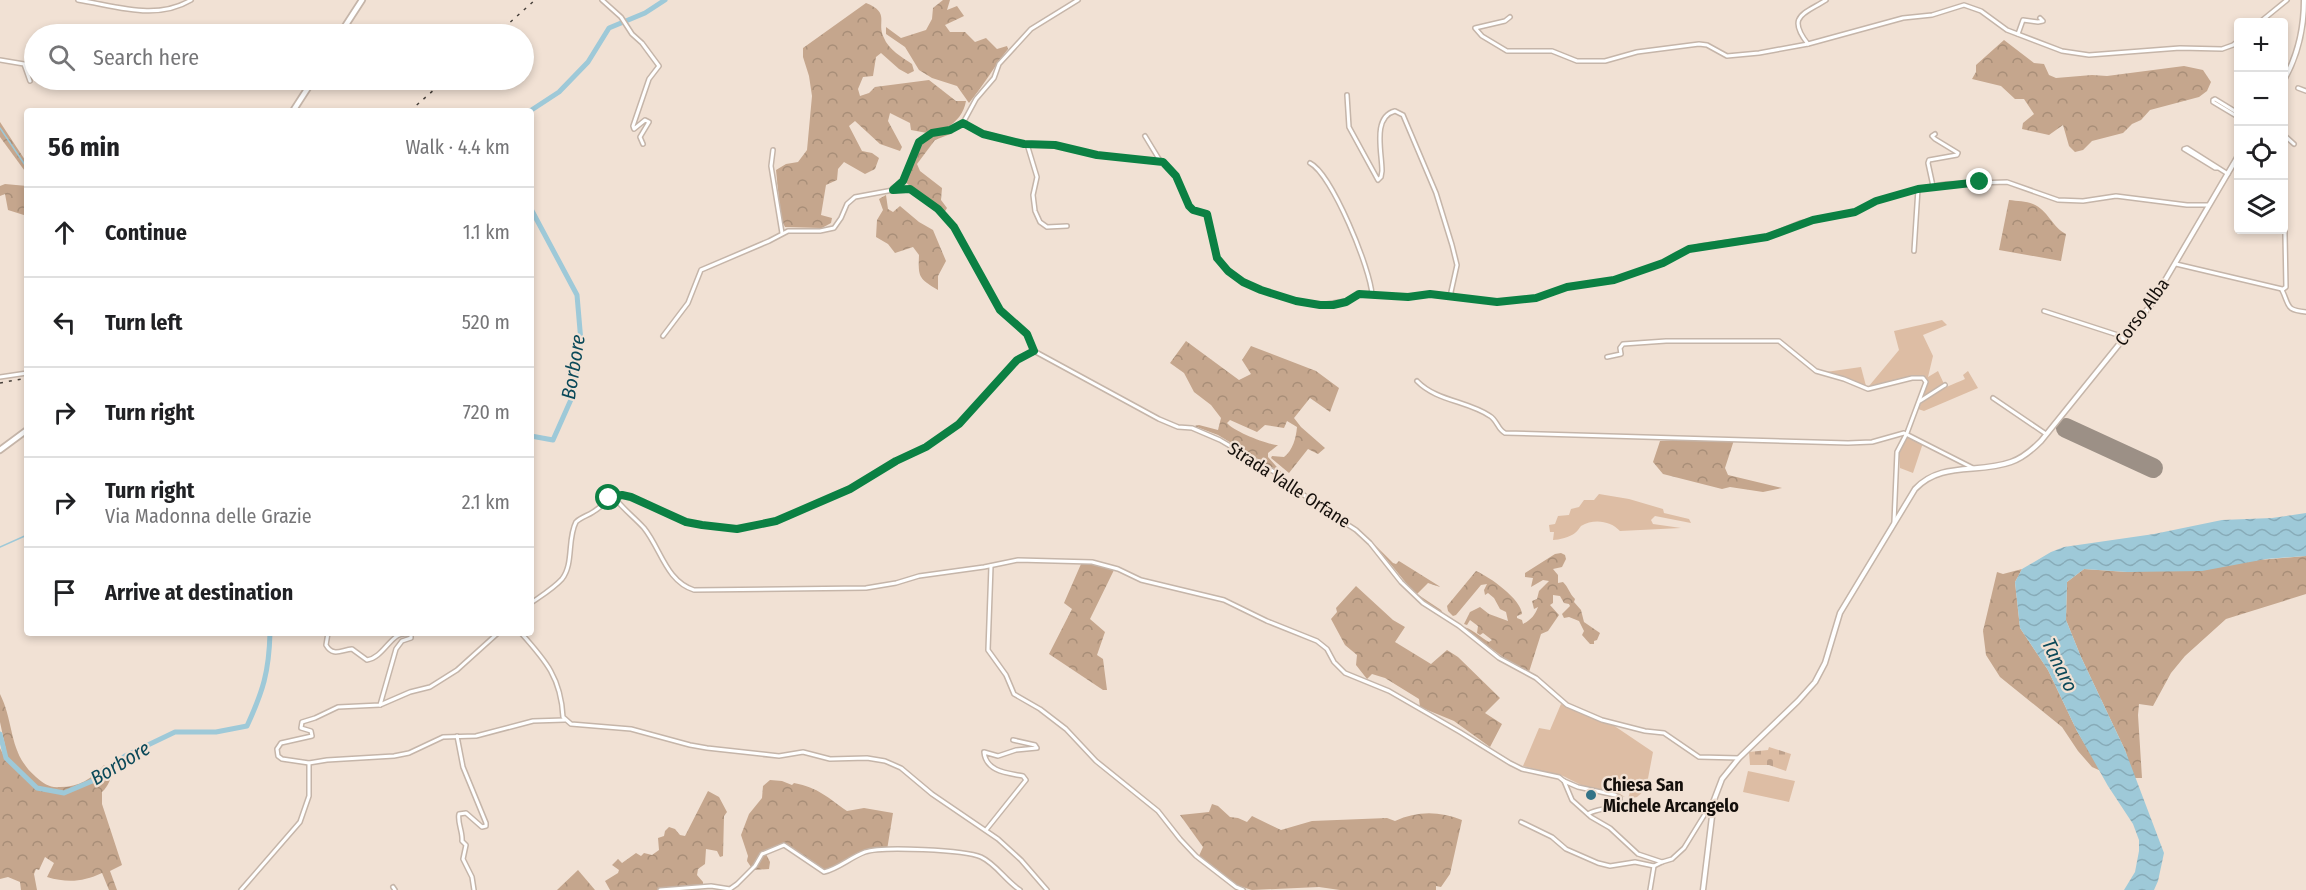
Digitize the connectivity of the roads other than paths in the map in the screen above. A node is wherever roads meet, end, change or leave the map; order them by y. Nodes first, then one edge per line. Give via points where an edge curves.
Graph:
1 (78, 0) edge
2 (191, 0) edge
3 (362, 0) edge
4 (602, 0) edge
5 (1078, 0) edge
6 (1826, 0) edge
7 (1961, 0) edge
8 (2287, 0) edge
9 (2304, 1) edge
10 (1964, 5) junction
11 (2305, 15) edge
12 (1510, 17) dead end
13 (2040, 18) dead end
14 (2265, 18) edge
15 (346, 24) edge
16 (2018, 34) junction
17 (1808, 44) junction
18 (2234, 44) edge
19 (0, 60) edge
20 (24, 64) edge
21 (2287, 72) edge
22 (2298, 88) dead end
23 (307, 90) edge
24 (2306, 91) edge
25 (1347, 95) dead end
26 (295, 108) edge
27 (2238, 115) edge
28 (963, 123) junction
29 (1935, 134) dead end
30 (1145, 136) dead end
31 (2288, 139) edge
32 (643, 144) dead end
33 (1027, 144) junction
34 (2294, 144) dead end
35 (773, 150) dead end
36 (1163, 162) junction
37 (1310, 163) dead end
38 (2234, 163) edge
39 (2217, 168) junction
40 (2228, 174) junction
41 (1933, 186) junction
42 (1918, 189) junction
43 (893, 190) junction
44 (2211, 205) junction
45 (1067, 226) dead end
46 (782, 233) junction
47 (2284, 234) edge
48 (1914, 251) dead end
49 (2176, 264) junction
50 (2282, 290) junction
51 (1372, 295) junction
52 (1452, 297) junction
53 (2044, 311) dead end
54 (2306, 312) edge
55 (663, 336) dead end
56 (2124, 337) junction
57 (1034, 351) junction
58 (1607, 357) dead end
59 (24, 373) edge
60 (0, 377) edge
61 (1417, 381) dead end
62 (1945, 385) dead end
63 (1993, 398) dead end
64 (1919, 402) junction
65 (24, 432) edge
66 (1907, 434) junction
67 (2046, 434) junction
68 (0, 450) edge
69 (1973, 468) junction
70 (614, 497) junction
71 (1894, 522) junction
72 (990, 566) junction
73 (534, 601) edge
74 (328, 636) edge
75 (397, 636) edge
76 (411, 636) edge
77 (494, 636) edge
78 (524, 636) edge
79 (380, 705) junction
80 (565, 720) junction
81 (457, 736) junction
82 (1013, 740) dead end
83 (1739, 758) junction
84 (309, 764) junction
85 (1564, 781) junction
86 (1714, 800) junction
87 (1588, 814) junction
88 (1521, 822) dead end
89 (986, 830) junction
90 (1662, 862) junction
91 (1654, 866) junction
92 (241, 890) edge
93 (474, 890) edge
94 (660, 890) edge
95 (1020, 890) edge
96 (1046, 890) edge
97 (1243, 890) edge
98 (1650, 890) edge
99 (1703, 890) edge

1 - 2 street via 156,12
3 - 15 main road
4 - 32 street via 621,17 659,66 649,79 633,126 634,129 645,120 649,122 640,137
5 - 28 street via 1031,29 999,64 994,78
6 - 17 street via 1805,11 1798,24 1798,32
7 - 10 street
8 - 14 street
9 - 11 street
10 - 16 street
10 - 17 street
11 - 21 street via 2296,54
12 - 17 street via 1475,28 1507,51 1552,51 1577,61 1605,61 1637,52 1699,44 1727,56
13 - 16 street via 2043,21 2023,20
16 - 18 street via 2062,51 2088,55 2222,49
19 - 20 street
22 - 24 street
23 - 26 main road
25 - 52 street via 1349,127 1378,180 1382,171 1382,120 1395,111 1403,115 1436,194 1452,245 1457,265
27 - 27 street via 2215,99 2213,100 2213,102
28 - 33 street via 983,134
28 - 43 street via 932,133 919,142 903,181
29 - 41 street via 1935,140 1958,154 1929,160
30 - 36 street
31 - 34 street
33 - 36 street
33 - 45 street via 1037,177 1033,195 1040,222 1047,227
35 - 46 street via 771,166
36 - 51 street via 1176,176 1189,206 1207,214 1217,258 1243,282 1296,301 1320,305 1346,302 1359,294
37 - 51 street via 1318,168 1343,207
38 - 40 street, Corso Alba
39 - 39 street via 2187,148 2184,149 2215,168
39 - 40 street
40 - 44 street, Corso Alba
41 - 42 street
41 - 44 street via 2007,182 2058,200 2116,196
42 - 48 street
42 - 52 street via 1767,237 1689,249 1663,263 1614,280 1567,287 1536,298 1497,302
43 - 46 street via 855,197 834,228
43 - 57 street via 910,189 938,209 954,227 1000,310 1027,334
44 - 49 street, Corso Alba
46 - 55 street via 700,270 688,303
47 - 50 street via 2286,287
49 - 50 street, Corso Alba
49 - 56 street, Corso Alba via 2150,306
50 - 54 street via 2290,309
51 - 52 street
53 - 56 street
56 - 67 street, Corso Alba
57 - 70 street via 1017,360 959,424 926,447 850,489 776,521 737,529 702,525 686,522 631,497
57 - 83 street, Strada Valle Orfane via 1159,419 1220,440 1276,473 1356,530 1423,603 1499,658 1536,678 1567,705 1602,720 1664,733 1699,757
58 - 64 street via 1621,354 1623,344 1779,341 1816,371 1868,389 1923,378 1926,382
59 - 60 street
61 - 66 street via 1429,391 1492,417 1505,433 1807,443 1872,442
62 - 64 street
63 - 67 street
64 - 66 street
65 - 68 main road
66 - 69 street
66 - 71 street via 1897,452
67 - 69 street, Corso Alba via 2031,451 2011,462
69 - 71 street, Corso Alba via 1928,478 1915,489
70 - 72 street via 645,530 678,582 694,590 867,588
70 - 73 street via 576,522 565,574
71 - 83 street, Corso Alba via 1840,613 1815,682
72 - 85 street via 1018,560 1092,562 1141,580 1224,600 1317,641 1345,673 1389,692 1498,757 1522,769
72 - 97 street via 988,650 1014,694 1040,708 1065,729 1096,761 1158,811 1196,856
74 - 75 street via 330,651 352,649 367,660 382,653
76 - 79 street via 396,649
77 - 79 street via 440,683
78 - 80 street via 550,668
79 - 84 street via 338,707 302,722 301,728 311,731 312,736 281,743 277,752 282,759
80 - 81 street via 533,721
80 - 89 street via 580,726 631,729 690,745 734,751 778,756 803,752 830,759 885,761 901,768
81 - 84 street via 443,737 402,755
81 - 93 street via 463,767 486,823 482,827 466,813 458,817 462,842 466,845 463,859
82 - 89 street via 1037,748 998,756 984,752 992,767 1026,780
83 - 86 street, Corso Alba via 1726,773
84 - 92 street via 309,795 300,822
85 - 87 street via 1570,797
85 - 87 street via 1620,798 1617,806
86 - 90 street via 1678,854
86 - 99 street, Corso Alba
87 - 90 street via 1638,854
88 - 91 street via 1598,863
89 - 96 street via 1021,860
90 - 91 street
91 - 98 street
94 - 95 street via 711,886 730,889 762,854 781,845 824,872 871,850 917,849 976,855

